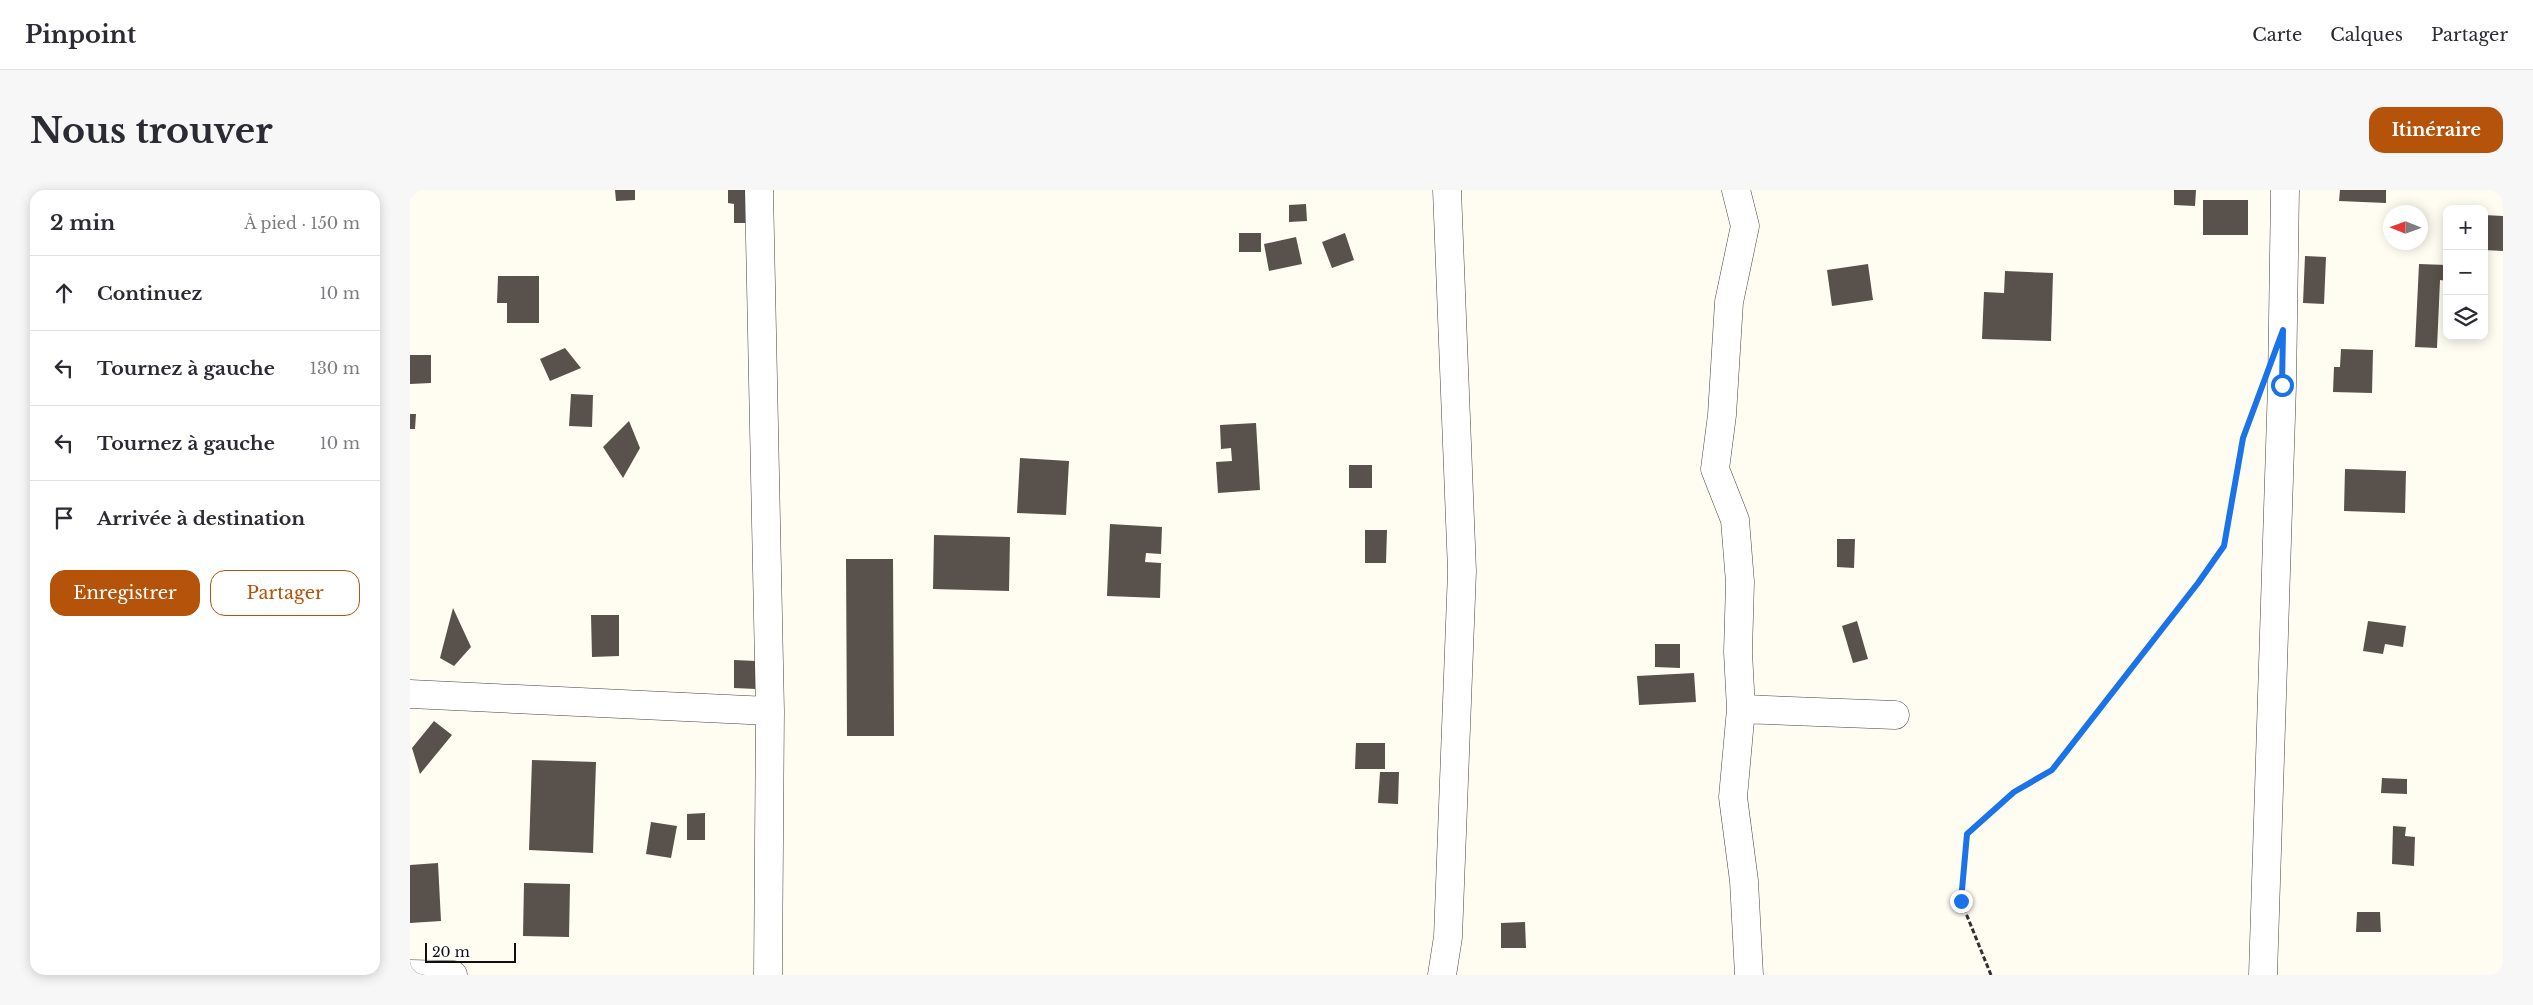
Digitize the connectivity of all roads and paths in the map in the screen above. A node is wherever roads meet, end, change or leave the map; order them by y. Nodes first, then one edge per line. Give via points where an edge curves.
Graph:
1 (758, 190) edge
2 (1447, 190) edge
3 (1736, 190) edge
4 (2286, 190) edge
5 (2250, 420) dead end
6 (410, 694) edge
7 (1741, 709) junction
8 (770, 711) junction
9 (1895, 715) dead end
10 (410, 974) edge
11 (453, 975) edge
12 (768, 975) edge
13 (1442, 975) edge
14 (1749, 975) edge
15 (1991, 975) edge
16 (2263, 975) edge

1 - 8 street
2 - 13 street via 1462,571 1448,937
3 - 7 street via 1745,226 1728,302 1722,415 1715,469 1735,520 1740,582 1738,652
4 - 16 street
5 - 15 path via 2243,438 2224,546 2052,770 2014,792 1967,834 1961,901
6 - 8 street
7 - 9 street
7 - 14 street via 1733,798 1744,881
8 - 12 street
10 - 11 street

